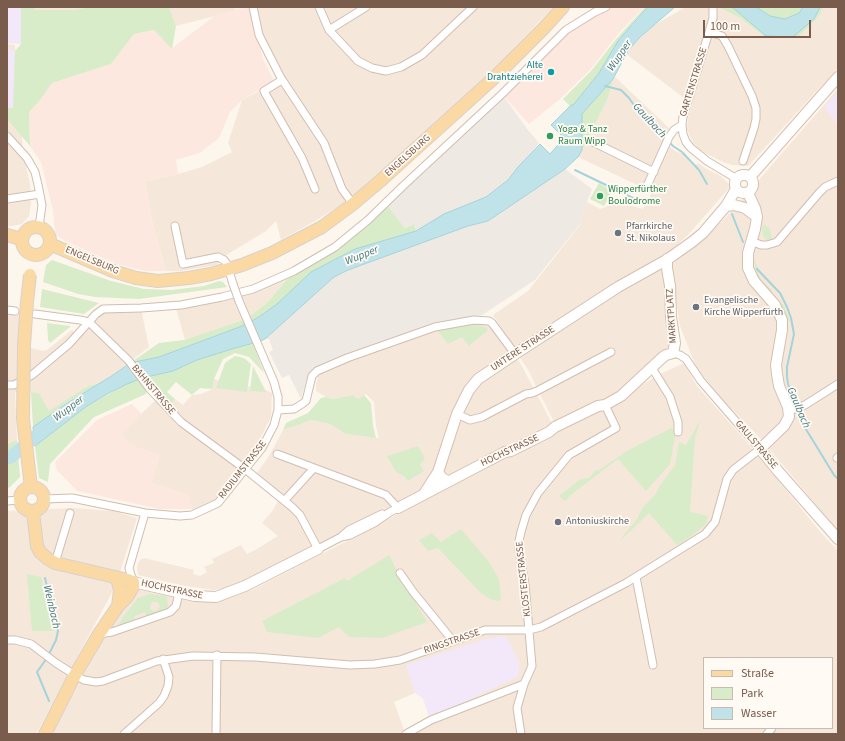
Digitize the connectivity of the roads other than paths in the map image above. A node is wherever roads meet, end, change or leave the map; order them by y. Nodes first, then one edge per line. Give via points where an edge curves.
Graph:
1 (253, 7) edge
2 (319, 7) edge
3 (366, 7) edge
4 (473, 7) edge
5 (563, 7) edge
6 (606, 7) edge
7 (713, 7) edge
8 (329, 30) junction
9 (709, 32) junction
10 (838, 77) edge
11 (282, 80) junction
12 (682, 125) junction
13 (7, 136) edge
14 (590, 140) dead end
15 (743, 161) dead end
16 (654, 172) junction
17 (750, 177) junction
18 (838, 181) edge
19 (737, 184) junction
20 (647, 186) dead end
21 (315, 190) dead end
22 (748, 192) junction
23 (40, 194) junction
24 (7, 199) edge
25 (353, 204) junction
26 (726, 206) junction
27 (757, 218) junction
28 (174, 226) dead end
29 (39, 227) junction
30 (7, 235) edge
31 (21, 239) junction
32 (751, 241) junction
33 (50, 244) junction
34 (32, 255) junction
35 (664, 264) junction
36 (229, 270) junction
37 (7, 310) edge
38 (16, 311) dead end
39 (35, 314) dead end
40 (89, 322) junction
41 (611, 352) dead end
42 (673, 353) junction
43 (514, 354) junction
44 (652, 368) junction
45 (838, 384) edge
46 (7, 385) edge
47 (629, 389) joint
48 (605, 405) junction
49 (278, 410) junction
50 (791, 411) junction
51 (457, 414) junction
52 (678, 432) dead end
53 (760, 449) junction
54 (277, 454) dead end
55 (314, 468) junction
56 (245, 469) junction
57 (438, 472) junction
58 (30, 482) junction
59 (448, 482) junction
60 (422, 495) junction
61 (44, 499) junction
62 (20, 500) junction
63 (285, 500) junction
64 (7, 501) edge
65 (394, 510) junction
66 (33, 512) junction
67 (70, 513) dead end
68 (145, 513) junction
69 (838, 539) edge
70 (318, 549) junction
71 (55, 563) junction
72 (400, 573) dead end
73 (636, 577) junction
74 (115, 578) junction
75 (133, 582) junction
76 (179, 593) junction
77 (118, 606) junction
78 (529, 630) junction
79 (99, 634) junction
80 (7, 640) edge
81 (453, 641) junction
82 (217, 656) junction
83 (164, 659) junction
84 (653, 665) dead end
85 (76, 675) junction
86 (524, 684) junction
87 (45, 734) edge
88 (124, 734) edge
89 (216, 734) edge
90 (406, 734) edge
91 (521, 734) edge

1 - 11 street via 259,35
2 - 8 street
3 - 8 street
4 - 8 street via 422,55 401,68 372,68 358,61
5 - 25 main road, ENGELSBURG via 495,77
6 - 40 street via 566,30 495,101 368,220 335,247 294,271 253,289 191,304 103,309
7 - 9 street, GARTENSTRASSE
9 - 12 street, GARTENSTRASSE
9 - 15 street via 722,36 756,108 754,128
10 - 17 street
11 - 21 street via 264,91 264,94 302,158
11 - 25 street via 324,143 342,189
12 - 16 street via 669,137
12 - 19 street, GARTENSTRASSE via 685,138 692,148
13 - 23 street via 31,164
14 - 16 street
16 - 20 street
17 - 19 street via 744,175
17 - 22 street via 753,186
18 - 32 street via 819,193 777,242 761,245
19 - 22 street via 741,193
19 - 26 street, UNTERE STRASSE
22 - 27 street
23 - 24 street
23 - 29 street via 42,211
25 - 36 main road, ENGELSBURG via 322,227 288,246
26 - 27 street via 745,208
26 - 35 street, UNTERE STRASSE via 703,233
27 - 32 street
28 - 36 street via 183,264 218,257 224,260
29 - 31 main road via 26,230
29 - 33 main road via 48,233
30 - 31 main road
31 - 34 main road via 23,248
32 - 50 street via 747,258 750,275 775,305 782,320 776,365 779,386
33 - 34 main road via 44,253
33 - 36 main road, ENGELSBURG via 136,278 166,281
34 - 58 main road, bridge via 26,312 23,392
35 - 42 street, MARKTPLATZ via 670,286 675,343
35 - 43 street, UNTERE STRASSE via 618,287
36 - 49 street, RADIUMSTRASSE, bridge via 246,319 274,382
37 - 38 street
39 - 40 street
40 - 46 street via 69,344 32,375 14,385
40 - 56 street, BAHNSTRASSE via 129,361 181,422
41 - 51 street via 482,417 470,420
42 - 44 street, MARKTPLATZ via 663,357
42 - 53 street, GAULSTRASSE via 686,359 701,381
43 - 49 street via 489,321 474,320 435,328 317,371 312,376 306,400 298,408
43 - 51 street, UNTERE STRASSE via 478,379 469,390
44 - 47 street, MARKTPLATZ
44 - 52 street via 670,397 678,422
45 - 50 street
47 - 48 street, HOCHSTRASSE
48 - 59 street, HOCHSTRASSE via 555,427
48 - 78 street, KLOSTERSTRASSE via 616,428 569,455 538,493 526,515 519,545
49 - 56 street, RADIUMSTRASSE via 269,436
50 - 53 street via 784,426
51 - 57 street, UNTERE STRASSE
53 - 69 street, GAULSTRASSE
53 - 73 street, RINGSTRASSE via 733,470 727,479 712,528 690,545
54 - 55 street
55 - 63 street
55 - 65 street via 386,495
56 - 63 street, BAHNSTRASSE
56 - 68 street, RADIUMSTRASSE via 218,503 205,510 180,516
57 - 59 street
57 - 60 street, UNTERE STRASSE
58 - 61 main road via 43,493
58 - 62 main road via 22,492
59 - 60 street, HOCHSTRASSE
60 - 65 street, HOCHSTRASSE
61 - 66 main road via 41,508
61 - 68 street, RADIUMSTRASSE via 80,499
62 - 64 street
62 - 66 main road via 23,507
63 - 70 street, BAHNSTRASSE via 300,515
65 - 70 street, HOCHSTRASSE via 374,523
66 - 71 main road via 37,546 43,555
67 - 71 street
68 - 75 street via 129,568
70 - 76 street, HOCHSTRASSE via 229,593 206,597
71 - 74 main road
72 - 81 street
73 - 78 street, RINGSTRASSE via 541,627
73 - 84 street
74 - 75 main road
74 - 77 main road via 120,590
75 - 76 street, HOCHSTRASSE
75 - 77 main road via 131,592
76 - 79 street via 176,606 170,612
77 - 79 main road
78 - 81 street, RINGSTRASSE via 485,630
78 - 86 street, KLOSTERSTRASSE via 532,666
79 - 85 main road
80 - 85 street, RINGSTRASSE via 27,642
81 - 82 street, RINGSTRASSE via 400,660 375,664 350,665
82 - 83 street, RINGSTRASSE
82 - 89 street
83 - 85 street, RINGSTRASSE via 100,682 84,680
83 - 88 street via 168,677 164,696
85 - 87 main road
86 - 90 street via 431,720
86 - 91 street, KLOSTERSTRASSE via 517,708

